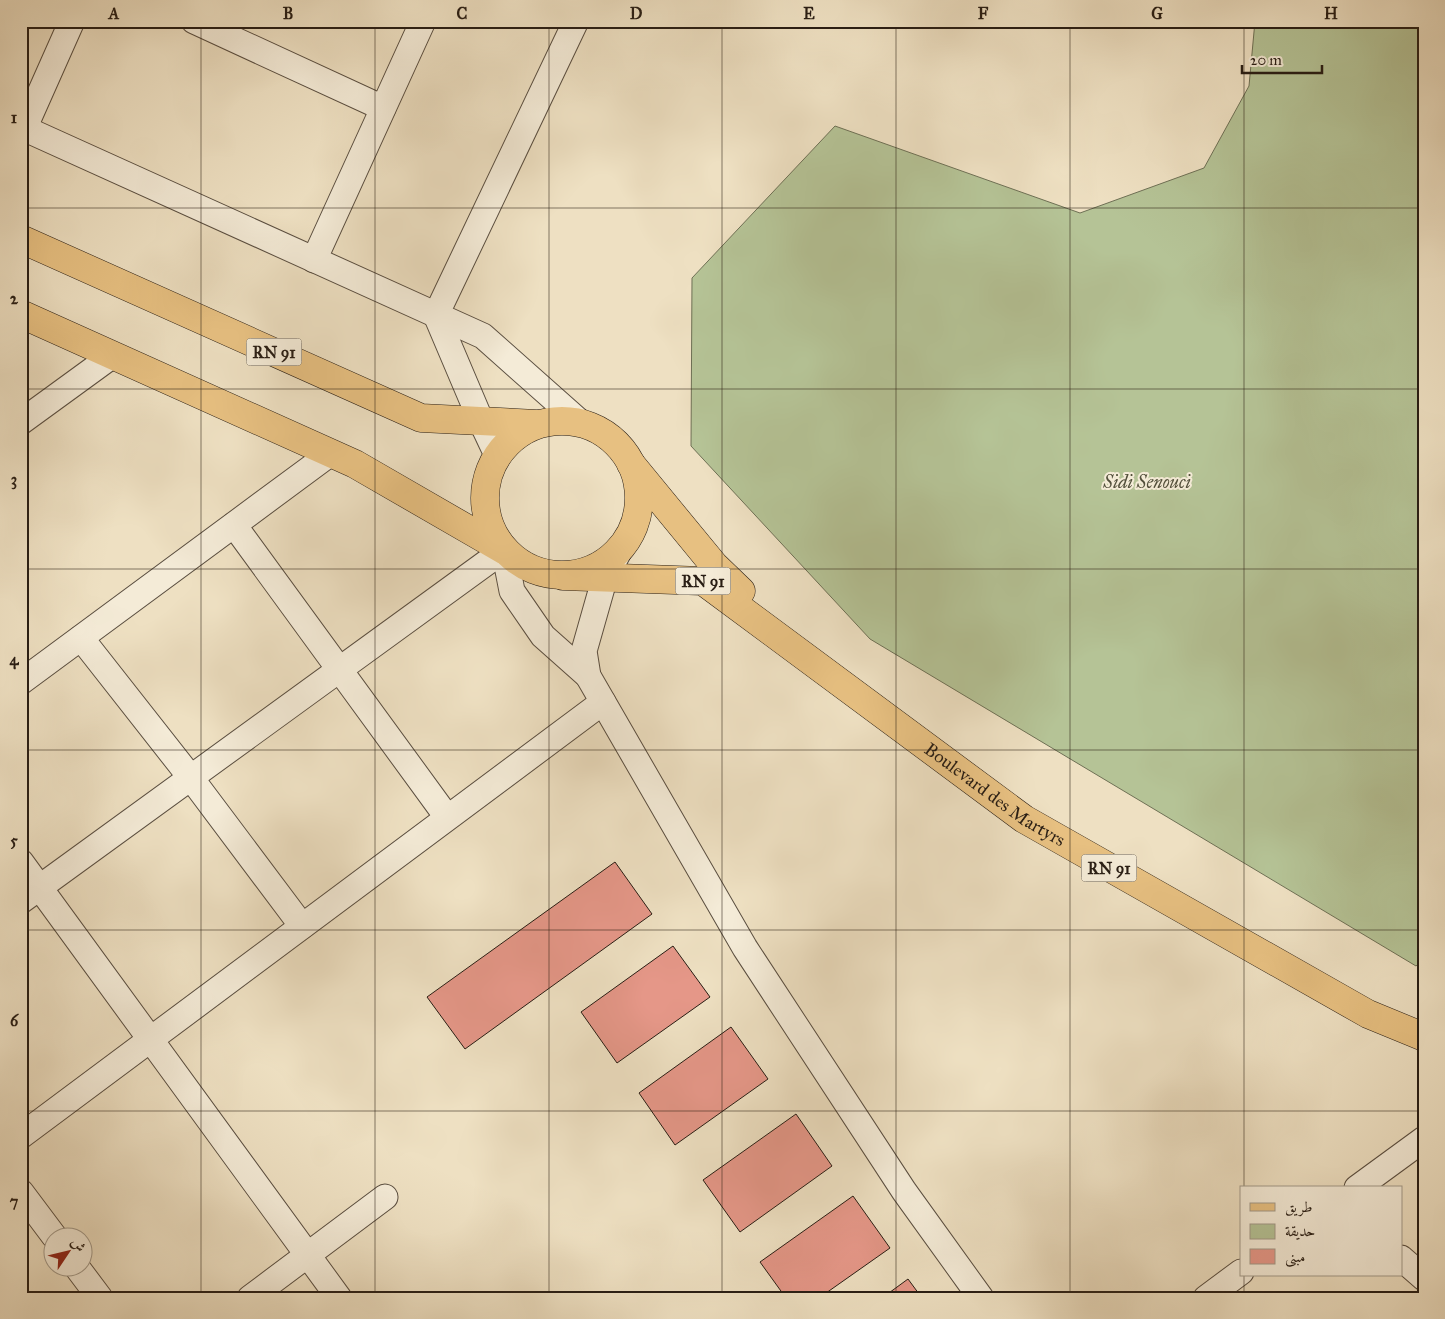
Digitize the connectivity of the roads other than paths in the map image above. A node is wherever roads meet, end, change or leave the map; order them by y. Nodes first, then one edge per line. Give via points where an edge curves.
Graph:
1 (72, 21) edge
2 (194, 21) edge
3 (423, 21) edge
4 (576, 21) edge
5 (383, 108) junction
6 (23, 128) edge
7 (21, 239) edge
8 (314, 260) junction
9 (21, 314) edge
10 (436, 315) junction
11 (114, 355) junction
12 (466, 388) junction
13 (421, 418) junction
14 (481, 421) junction
15 (21, 422) edge
16 (581, 423) junction
17 (537, 424) junction
18 (331, 453) junction
19 (497, 454) junction
20 (631, 464) junction
21 (234, 525) junction
22 (621, 548) junction
23 (504, 550) junction
24 (563, 576) junction
25 (605, 577) junction
26 (81, 638) junction
27 (815, 664) junction
28 (339, 670) junction
29 (588, 676) junction
30 (21, 682) edge
31 (603, 702) junction
32 (191, 778) junction
33 (447, 818) junction
34 (21, 862) edge
35 (30, 894) edge
36 (302, 926) junction
37 (1424, 1037) edge
38 (150, 1039) junction
39 (21, 1136) edge
40 (1424, 1140) edge
41 (1360, 1186) edge
42 (21, 1192) edge
43 (385, 1198) dead end
44 (46, 1226) edge
45 (308, 1255) junction
46 (1402, 1259) edge
47 (1240, 1273) edge
48 (84, 1276) edge
49 (1424, 1278) edge
50 (100, 1298) edge
51 (250, 1298) edge
52 (339, 1298) edge
53 (980, 1298) edge
54 (1206, 1298) edge

1 - 6 street
2 - 5 street
3 - 5 street
4 - 10 street
5 - 8 street
6 - 8 street
7 - 13 main road, RN 91
8 - 10 street
9 - 11 main road
10 - 12 street
10 - 16 street via 482,336
11 - 15 street
11 - 18 main road
12 - 13 street via 457,404
12 - 14 street
13 - 14 main road, RN 91
14 - 17 main road, RN 91
14 - 19 street
16 - 17 main road via 559,420
16 - 20 main road via 602,432 619,446
17 - 19 main road via 515,436
18 - 21 street
18 - 23 main road
19 - 23 main road via 486,478 484,503 490,528
20 - 22 main road via 638,485 638,507 633,529
20 - 27 main road, RN 91 via 714,566
21 - 26 street
21 - 28 street
22 - 24 main road via 605,563 585,572
22 - 25 street
23 - 24 main road via 521,564 541,573
23 - 28 street
23 - 29 street via 512,591 543,636
24 - 25 main road, RN 91
25 - 27 main road, RN 91 via 703,581
25 - 29 street via 584,651
26 - 30 street
26 - 32 street
27 - 37 main road, Boulevard des Martyrs / RN 91 via 1024,820 1368,1014
28 - 32 street
28 - 33 street
29 - 31 street
31 - 33 street
31 - 53 street via 745,948 904,1191
32 - 35 street
32 - 36 street
33 - 36 street
34 - 35 street
35 - 38 street
36 - 38 street
38 - 39 street
38 - 45 street
40 - 41 street
42 - 44 street
43 - 45 street
45 - 51 street
45 - 52 street
46 - 49 street
47 - 54 street
48 - 50 street

